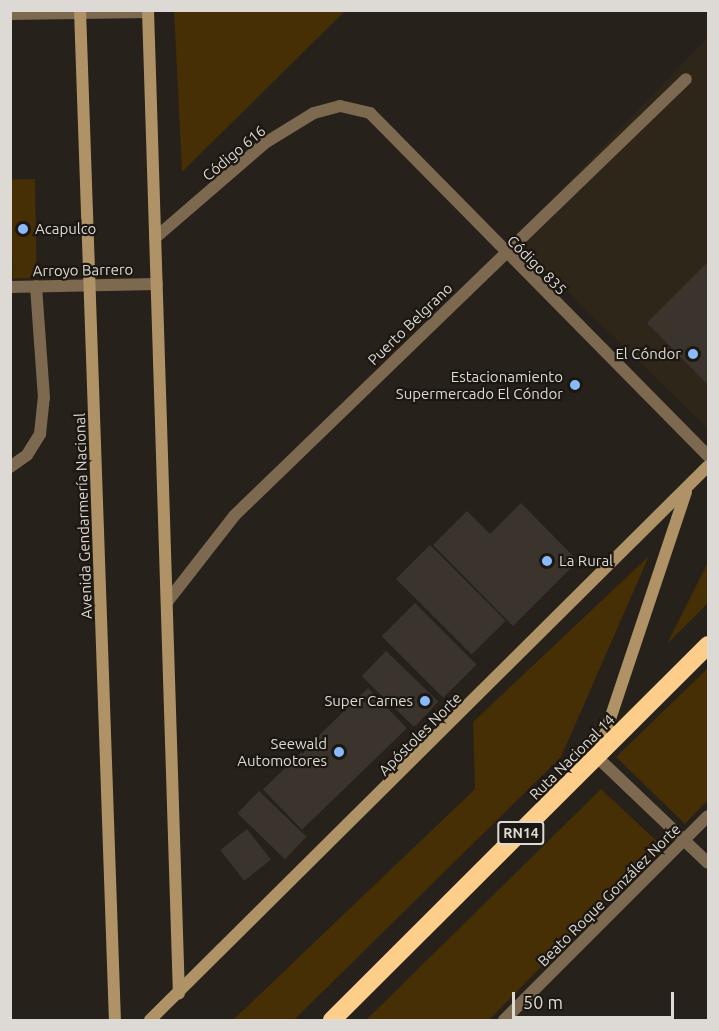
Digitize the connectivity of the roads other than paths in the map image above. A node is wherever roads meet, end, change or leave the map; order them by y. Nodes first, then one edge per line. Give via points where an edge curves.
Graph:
1 (80, 11) edge
2 (148, 11) edge
3 (10, 14) edge
4 (686, 79) dead end
5 (340, 106) joint
6 (155, 238) junction
7 (503, 252) junction
8 (157, 284) junction
9 (90, 285) junction
10 (36, 286) junction
11 (10, 287) edge
12 (708, 456) edge
13 (708, 466) edge
14 (10, 467) edge
15 (688, 486) junction
16 (167, 602) junction
17 (708, 645) edge
18 (597, 757) junction
19 (708, 816) edge
20 (685, 841) junction
21 (708, 863) edge
22 (179, 994) junction
23 (115, 1020) edge
24 (150, 1020) edge
25 (332, 1020) edge
26 (504, 1020) edge

1 - 2 street
1 - 3 street
1 - 9 street, Avenida Gendarmería Nacional
2 - 6 street
4 - 7 street, Puerto Belgrano
5 - 6 street, Código 616 via 314,113 265,143
5 - 7 street, Código 835 via 370,113
6 - 8 street
7 - 12 street, Código 835
7 - 16 street, Puerto Belgrano via 235,515
8 - 9 street, Arroyo Barrero
8 - 16 street
9 - 10 street, Arroyo Barrero
9 - 23 street, Avenida Gendarmería Nacional
10 - 11 street, Arroyo Barrero
10 - 14 street via 44,398 40,434 27,455
13 - 15 street, Apóstoles Norte
15 - 18 street
15 - 22 street, Apóstoles Norte
16 - 22 street
17 - 18 highway, Ruta Nacional 14 / RN14
18 - 20 street
18 - 25 highway, Ruta Nacional 14 / RN14
19 - 20 street, Beato Roque González Norte
20 - 21 street
20 - 26 street, Beato Roque González Norte
22 - 24 street, Apóstoles Norte

